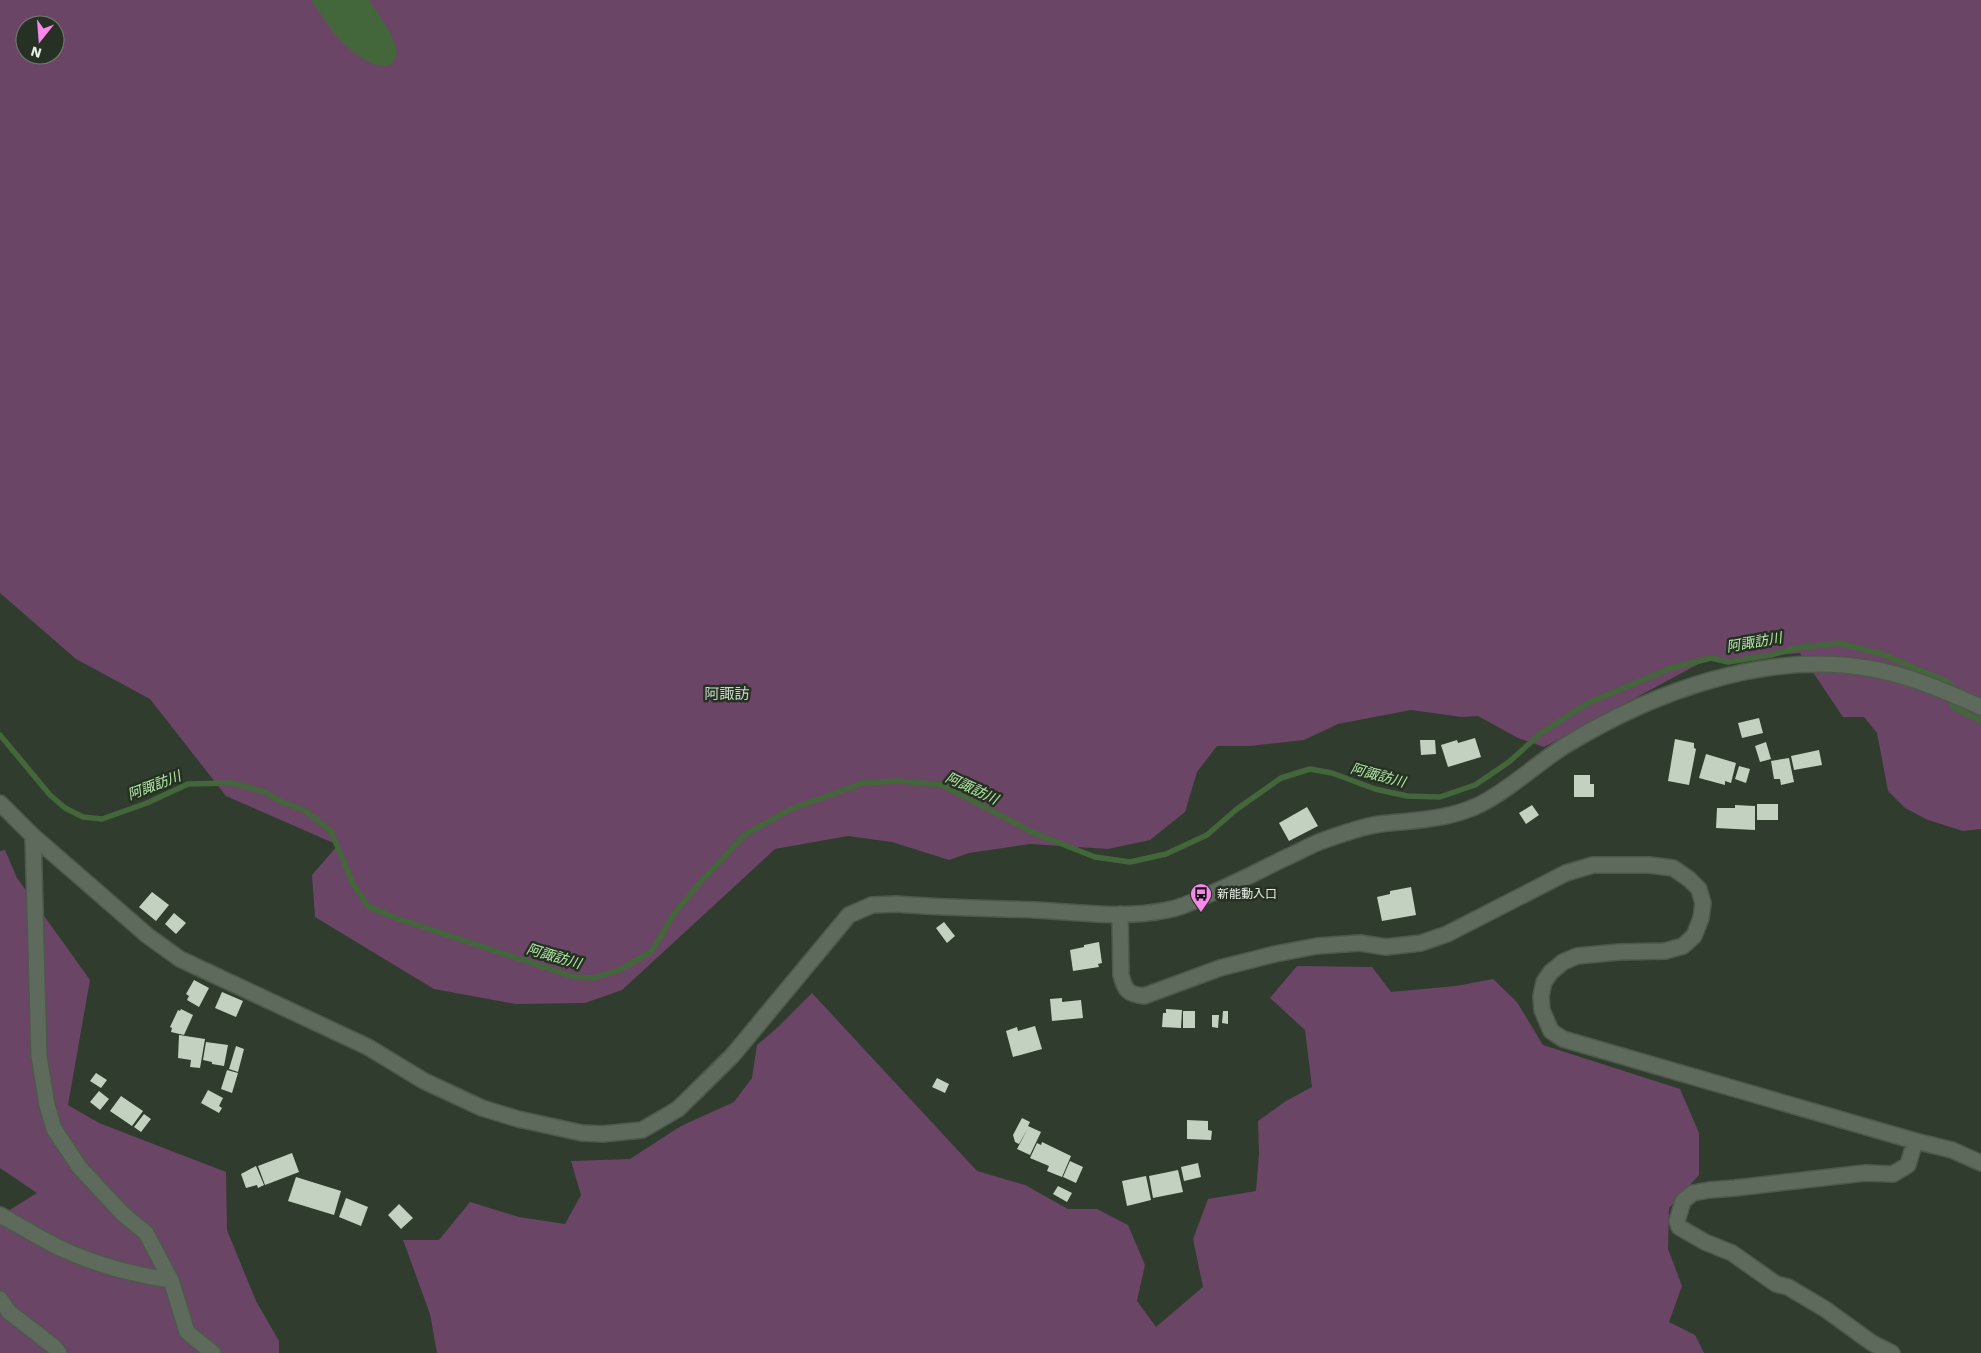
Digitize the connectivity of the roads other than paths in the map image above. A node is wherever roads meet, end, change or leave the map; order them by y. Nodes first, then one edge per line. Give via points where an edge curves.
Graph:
1 (1981, 707) edge
2 (0, 803) edge
3 (33, 836) junction
4 (1120, 914) junction
5 (1916, 1141) junction
6 (1981, 1163) edge
7 (0, 1215) edge
8 (171, 1280) junction
9 (0, 1299) edge
10 (59, 1353) edge
11 (213, 1353) edge
12 (1892, 1353) edge

1 - 4 street via 1902,676 1868,668 1830,664 1795,666 1720,678 1683,688 1630,711 1565,745 1499,793 1459,814 1376,825 1318,843 1170,910
2 - 3 street
3 - 4 street via 148,936 180,958 368,1047 424,1081 482,1108 582,1134 642,1130 678,1109 732,1056 848,915 872,905
3 - 8 street via 39,1056 54,1129 80,1168 146,1233
4 - 5 street via 1122,982 1133,995 1144,996 1220,968 1317,946 1360,944 1386,947 1421,943 1447,934 1566,874 1593,865 1672,868 1699,889 1703,903 1694,936 1682,946 1665,951 1594,953 1563,962 1544,982 1541,996 1542,1010 1551,1031 1562,1039
5 - 6 street via 1952,1150
5 - 12 street via 1908,1165 1893,1174 1865,1173 1709,1190 1693,1194 1683,1201 1677,1221 1679,1227 1732,1253 1776,1284 1788,1287 1825,1309 1872,1343
7 - 8 street via 62,1249 96,1263 140,1276
8 - 11 street via 187,1332
9 - 10 street via 10,1312

